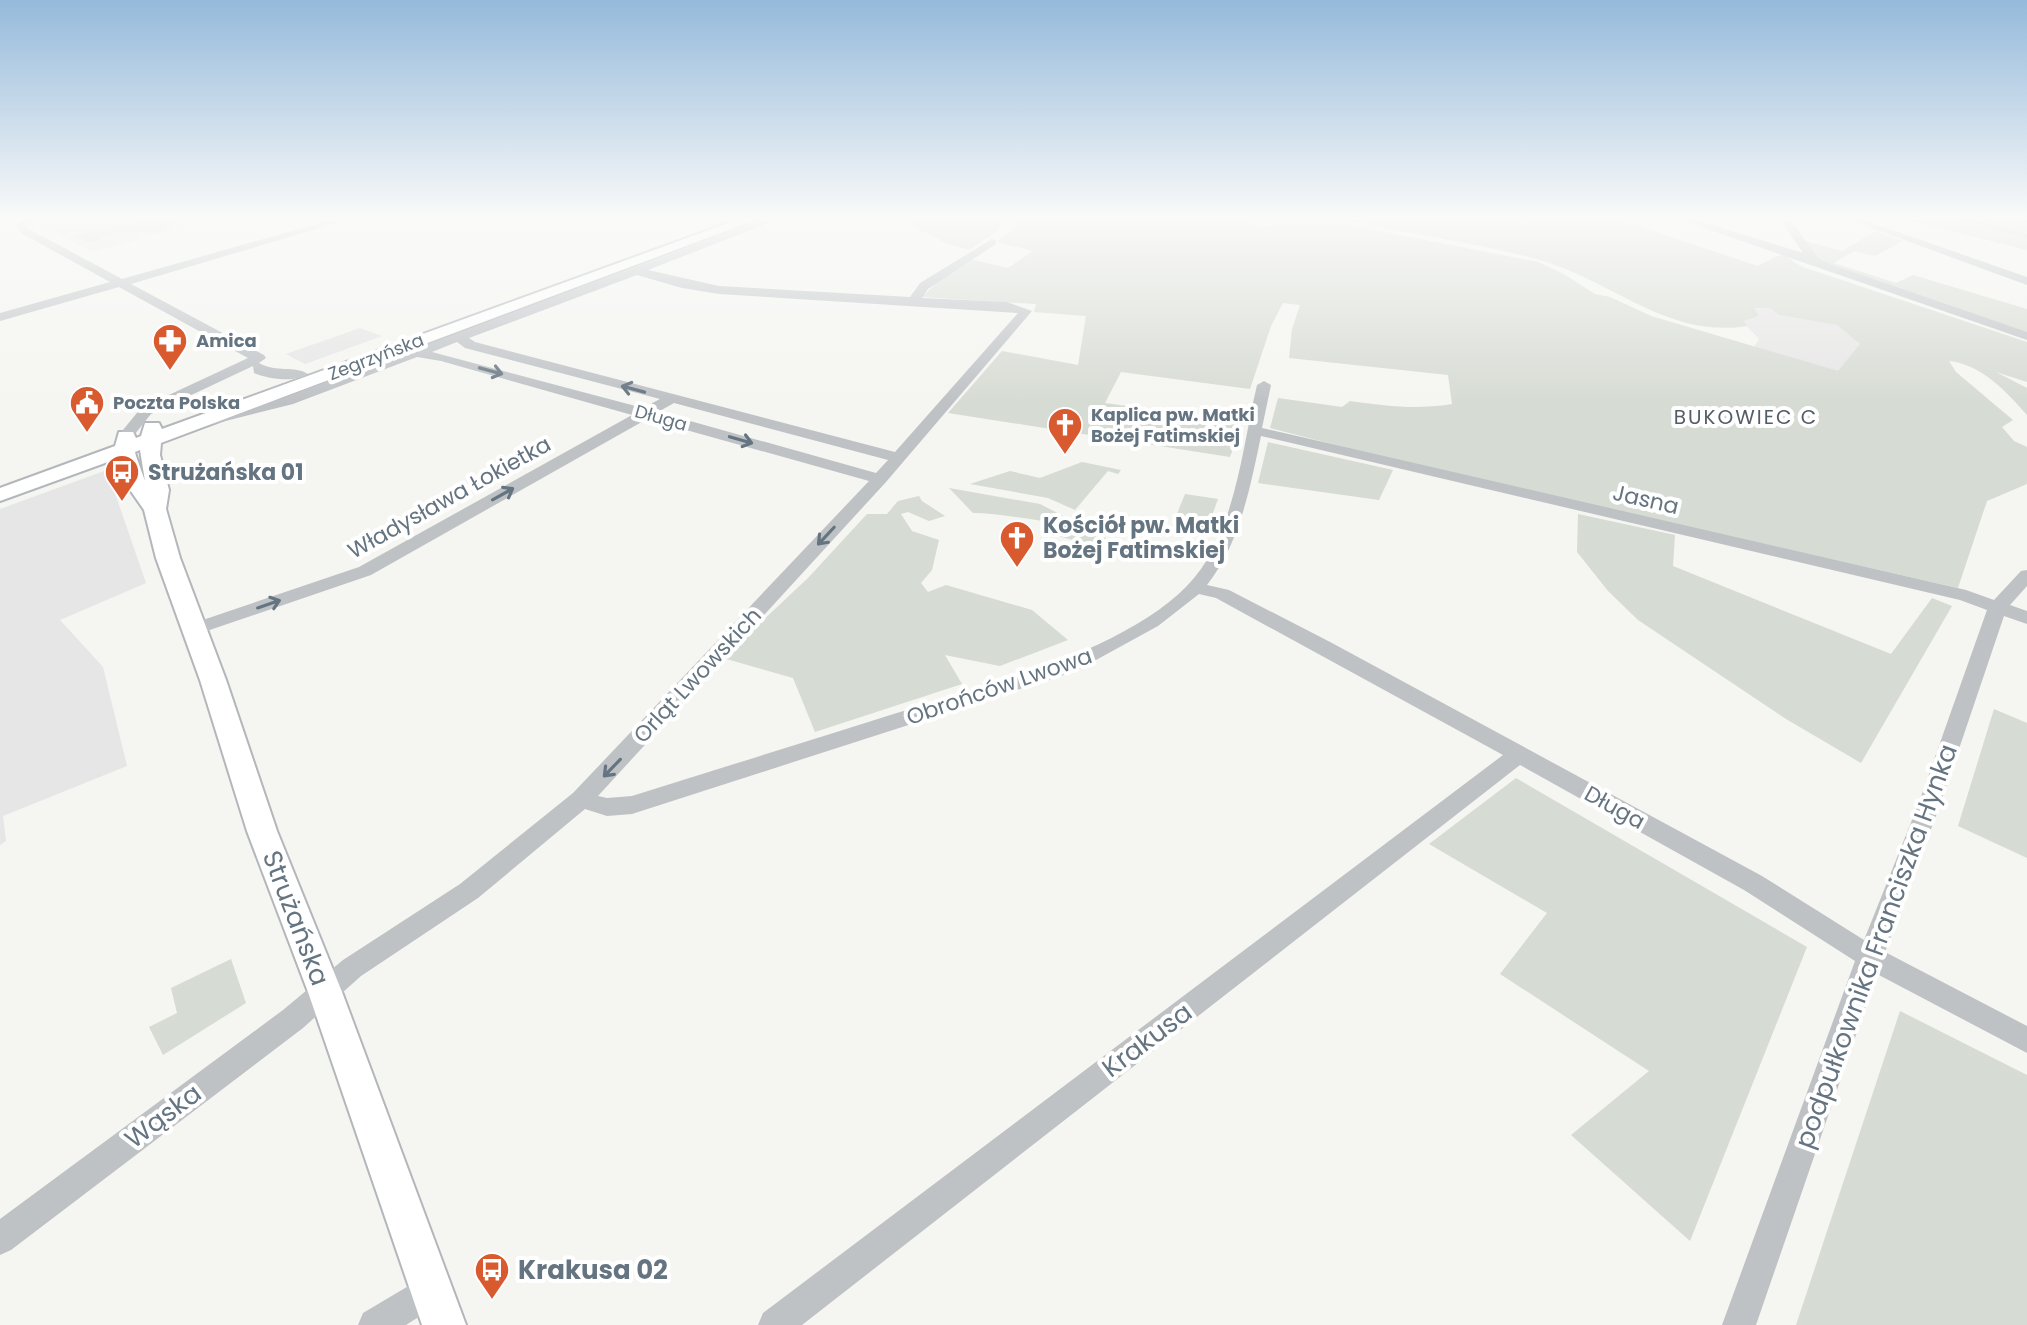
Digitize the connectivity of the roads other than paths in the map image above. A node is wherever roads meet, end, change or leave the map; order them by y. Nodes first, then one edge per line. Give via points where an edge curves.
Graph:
1 (116, 281) edge
2 (128, 281) edge
3 (560, 281) edge
4 (584, 281) edge
5 (608, 281) edge
6 (674, 281) edge
7 (932, 281) edge
8 (1863, 281) edge
9 (120, 283) junction
10 (913, 301) junction
11 (0, 317) edge
12 (2027, 336) edge
13 (465, 341) junction
14 (415, 353) junction
15 (442, 357) junction
16 (259, 362) junction
17 (301, 374) junction
18 (1264, 385) dead end
19 (671, 399) junction
20 (646, 413) junction
21 (198, 424) junction
22 (1253, 430) junction
23 (152, 434) junction
24 (125, 443) junction
25 (899, 458) junction
26 (880, 479) junction
27 (0, 482) edge
28 (0, 495) edge
29 (155, 509) junction
30 (2027, 575) edge
31 (1196, 588) junction
32 (1997, 608) junction
33 (2027, 618) edge
34 (195, 629) junction
35 (1519, 754) junction
36 (581, 799) junction
37 (1870, 957) junction
38 (325, 992) junction
39 (2027, 1040) edge
40 (0, 1239) edge
41 (438, 1307) edge
42 (375, 1325) edge
43 (775, 1325) edge
44 (1739, 1325) edge

1 - 9 street
2 - 9 street
3 - 17 main road, Zegrzyńska
4 - 21 main road, Zegrzyńska
5 - 13 street
6 - 10 street via 701,288
7 - 10 street
8 - 12 street
9 - 11 street
9 - 16 street
10 - 25 street, Orląt Lwowskich via 1026,311
13 - 14 street
13 - 15 street
19 -> 13 street, Długa
14 - 15 street, Długa
14 - 21 street via 288,401
15 -> 20 street, Długa
16 - 17 street via 268,374
16 - 23 street via 179,401 160,414
16 - 24 street via 146,411
17 - 23 main road, Zegrzyńska
18 - 22 street, Obrońców Lwowa
19 - 20 street, Władysława Łokietka
19 - 25 street, Długa
20 -> 26 street, Długa
34 -> 20 street, Władysława Łokietka via 365,571
21 - 23 main road, Zegrzyńska
22 - 31 street, Obrońców Lwowa via 1232,523
22 - 32 street, Jasna via 1966,596
23 - 24 main road, Zegrzyńska
23 - 29 main road, Strużańska
24 - 27 main road, Zegrzyńska
24 - 28 main road, Zegrzyńska
24 - 29 main road, Strużańska via 141,492
25 - 26 street, Orląt Lwowskich
26 -> 36 street, Orląt Lwowskich
29 - 34 main road, Strużańska
30 - 32 street, podpułkownika Franciszka Hynka
31 - 35 street, Długa via 1254,609
31 - 36 street, Obrońców Lwowa via 1118,643 1069,666 632,805 607,807
32 - 33 street, Jasna
32 - 37 street, podpułkownika Franciszka Hynka
34 - 38 main road, Strużańska via 262,831
35 - 37 street, Długa via 1753,883
35 - 43 street, Krakusa
36 - 38 street, Orląt Lwowskich via 469,891 352,968
37 - 39 street, Długa
37 - 44 street, podpułkownika Franciszka Hynka
38 - 40 street, Wąska
38 - 41 main road, Strużańska
41 - 42 street

